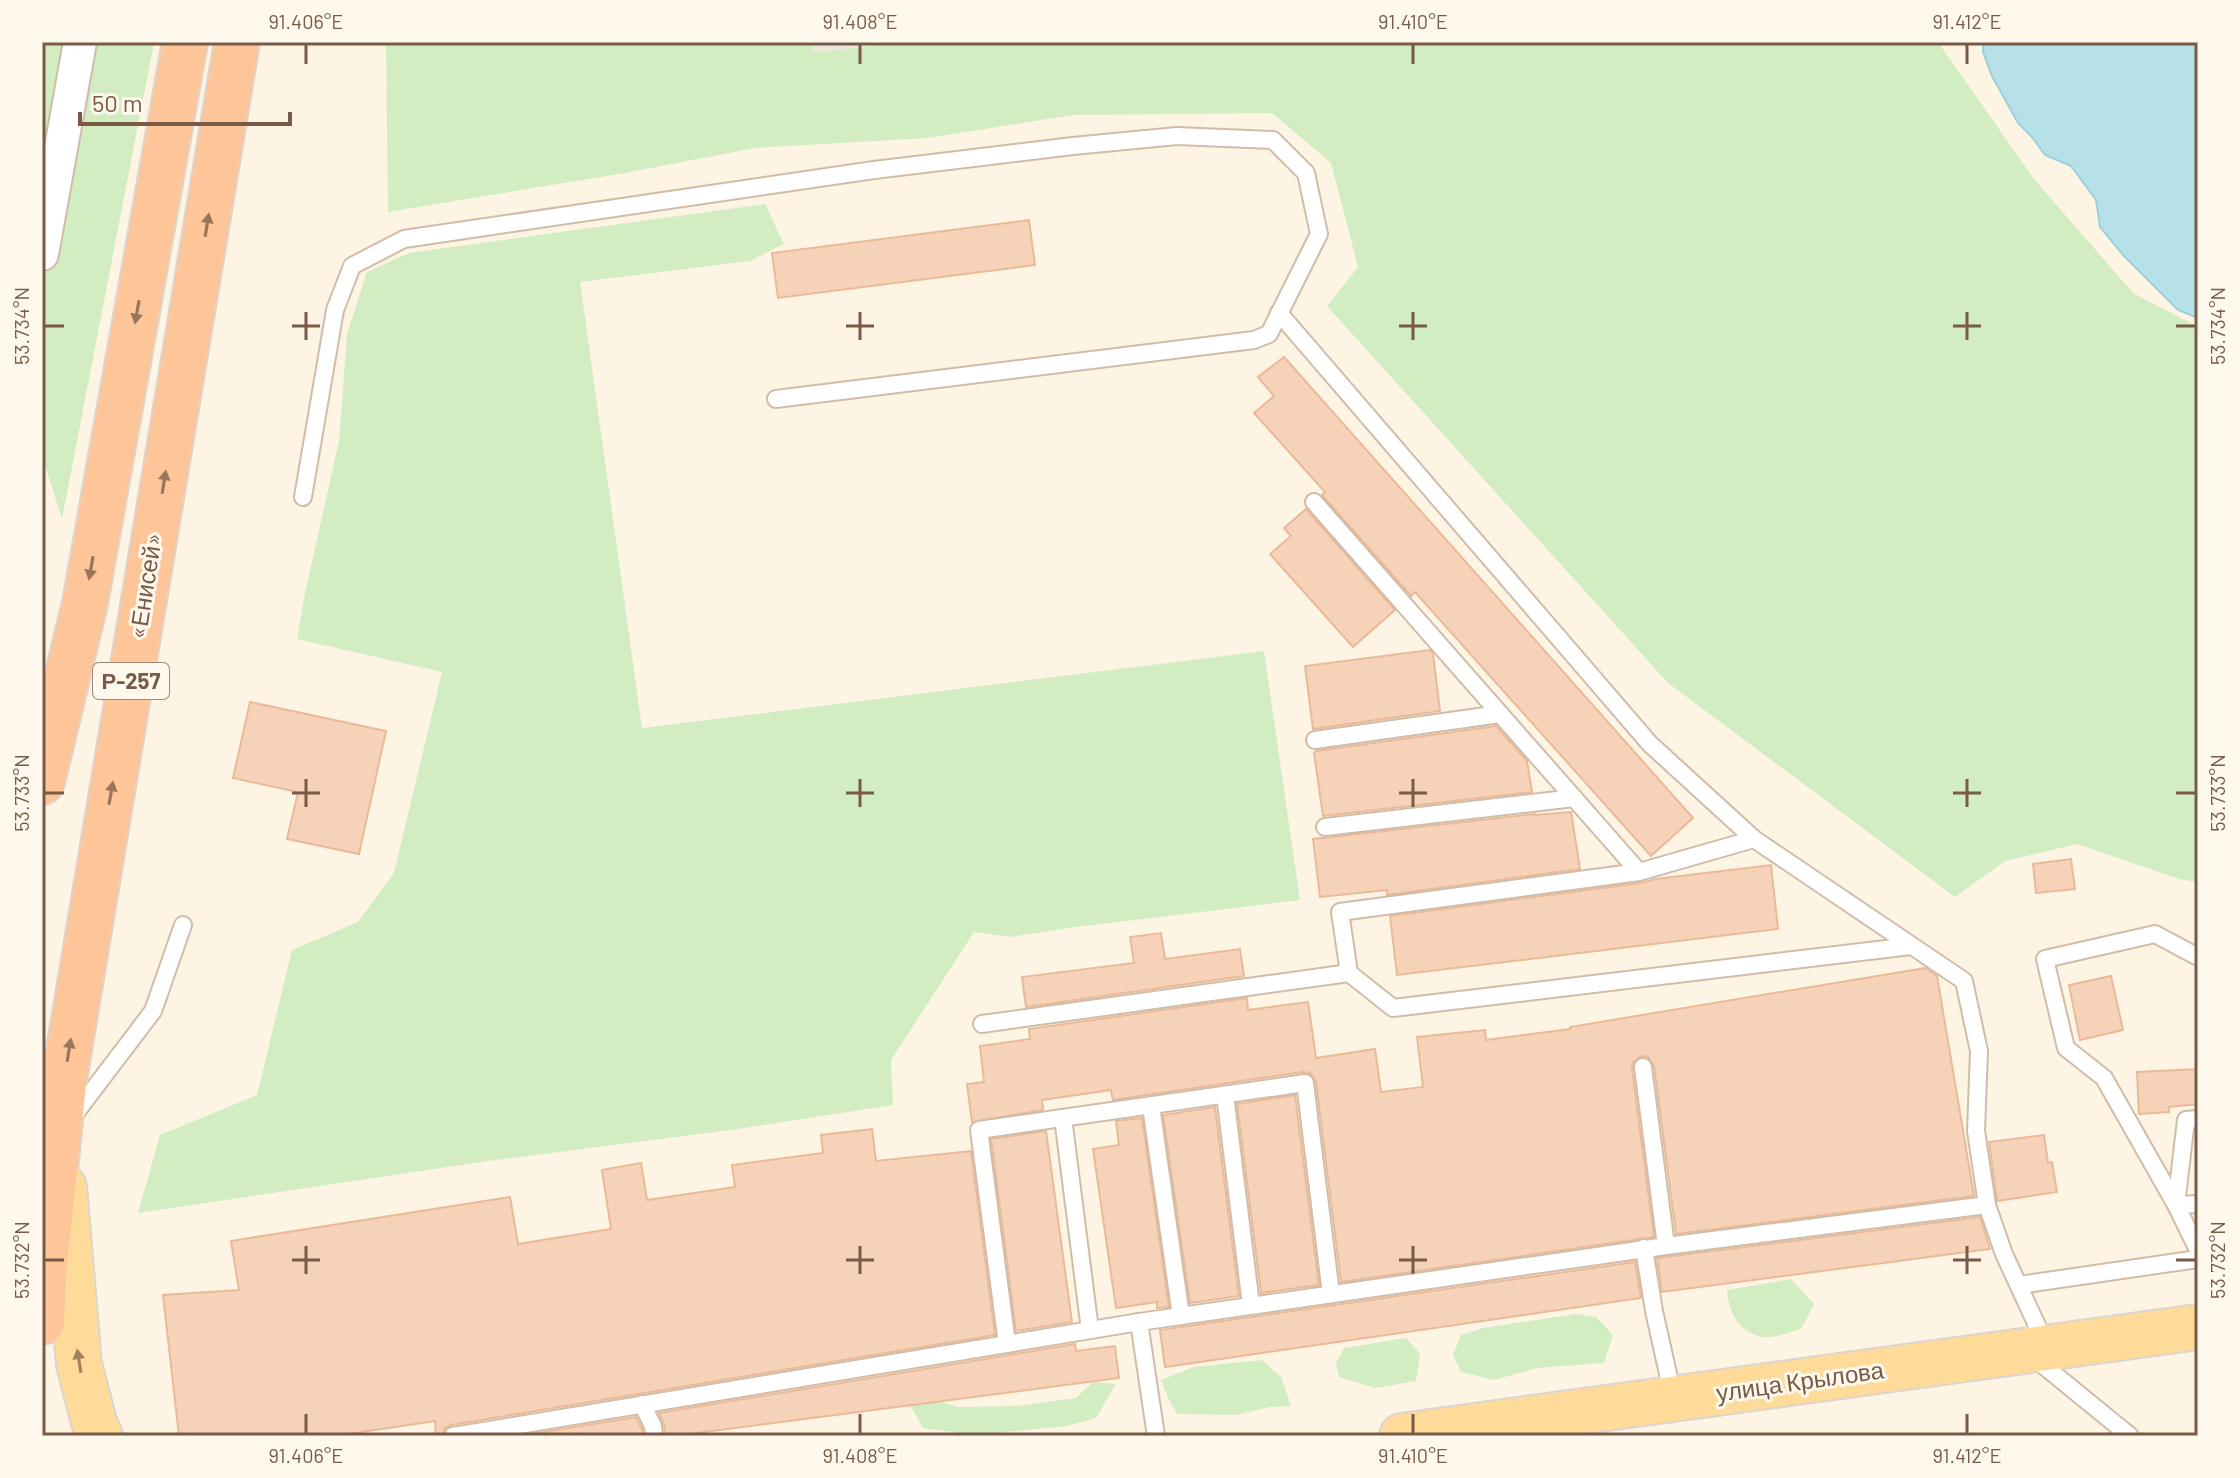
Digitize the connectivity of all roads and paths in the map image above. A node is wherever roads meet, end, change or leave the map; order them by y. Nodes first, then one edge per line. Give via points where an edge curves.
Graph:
1 (80, 42) edge
2 (185, 42) edge
3 (237, 42) edge
4 (42, 254) edge
5 (1279, 313) junction
6 (776, 399) dead end
7 (303, 497) dead end
8 (1314, 502) dead end
9 (68, 676) junction
10 (1500, 714) junction
11 (1315, 740) dead end
12 (42, 753) edge
13 (42, 782) edge
14 (1574, 798) junction
15 (1325, 827) dead end
16 (1754, 839) junction
17 (1639, 872) junction
18 (183, 925) dead end
19 (1911, 946) junction
20 (2198, 957) edge
21 (1349, 973) junction
22 (982, 1024) dead end
23 (1643, 1067) dead end
24 (1225, 1095) junction
25 (1151, 1106) junction
26 (1063, 1118) junction
27 (2198, 1119) edge
28 (60, 1134) junction
29 (2198, 1204) edge
30 (1987, 1205) junction
31 (2176, 1205) junction
32 (1666, 1246) junction
33 (1644, 1248) junction
34 (2198, 1250) edge
35 (2198, 1259) edge
36 (2019, 1285) junction
37 (1331, 1294) junction
38 (1251, 1305) junction
39 (1181, 1316) junction
40 (42, 1322) edge
41 (1139, 1322) junction
42 (2198, 1327) edge
43 (1090, 1330) junction
44 (1007, 1344) junction
45 (2036, 1350) junction
46 (1673, 1399) junction
47 (642, 1404) junction
48 (100, 1436) edge
49 (453, 1436) edge
50 (654, 1436) edge
51 (1156, 1436) edge
52 (1402, 1436) edge
53 (2130, 1436) edge

1 - 4 street
2 -> 9 highway, Р-257
28 -> 3 highway, «Енисей» / Р-257 via 89,924
5 - 6 lane via 1269,334 1254,340
5 - 7 lane via 1319,234 1306,173 1273,140 1177,136 1073,146 404,239 352,266 335,310
5 - 16 lane via 1650,744
8 - 10 lane
9 - 12 highway, Р-257
9 - 13 highway, Р-257
10 - 11 lane
10 - 14 lane
14 - 15 lane
14 - 17 lane
16 - 17 lane
16 - 19 lane
17 - 21 lane via 1340,912
18 - 28 lane via 153,1011
19 - 21 lane via 1393,1008
19 - 30 lane via 1964,981 1979,1051 1976,1131
20 - 31 lane via 2155,934 2045,959 2066,1048 2104,1078
21 - 22 lane
23 - 32 lane
24 - 25 lane
24 - 37 lane via 1305,1083
24 - 38 lane
25 - 26 lane
25 - 39 lane
26 - 43 lane
26 - 44 lane via 979,1130
27 - 31 lane via 2186,1120
28 - 40 highway, «Енисей» / Р-257
48 -> 28 main road via 79,1364
29 - 31 lane
30 - 32 lane
30 - 36 lane
31 - 34 lane
32 - 33 lane
33 - 37 lane
33 - 46 lane
35 - 36 lane
36 - 45 lane
37 - 38 lane
38 - 39 lane
39 - 41 lane
41 - 43 lane
41 - 51 lane
42 - 45 main road, улица Крылова
43 - 44 lane
44 - 47 lane
45 - 46 main road, улица Крылова
45 - 53 lane
46 - 52 main road, улица Крылова
47 - 49 lane
47 - 50 lane

